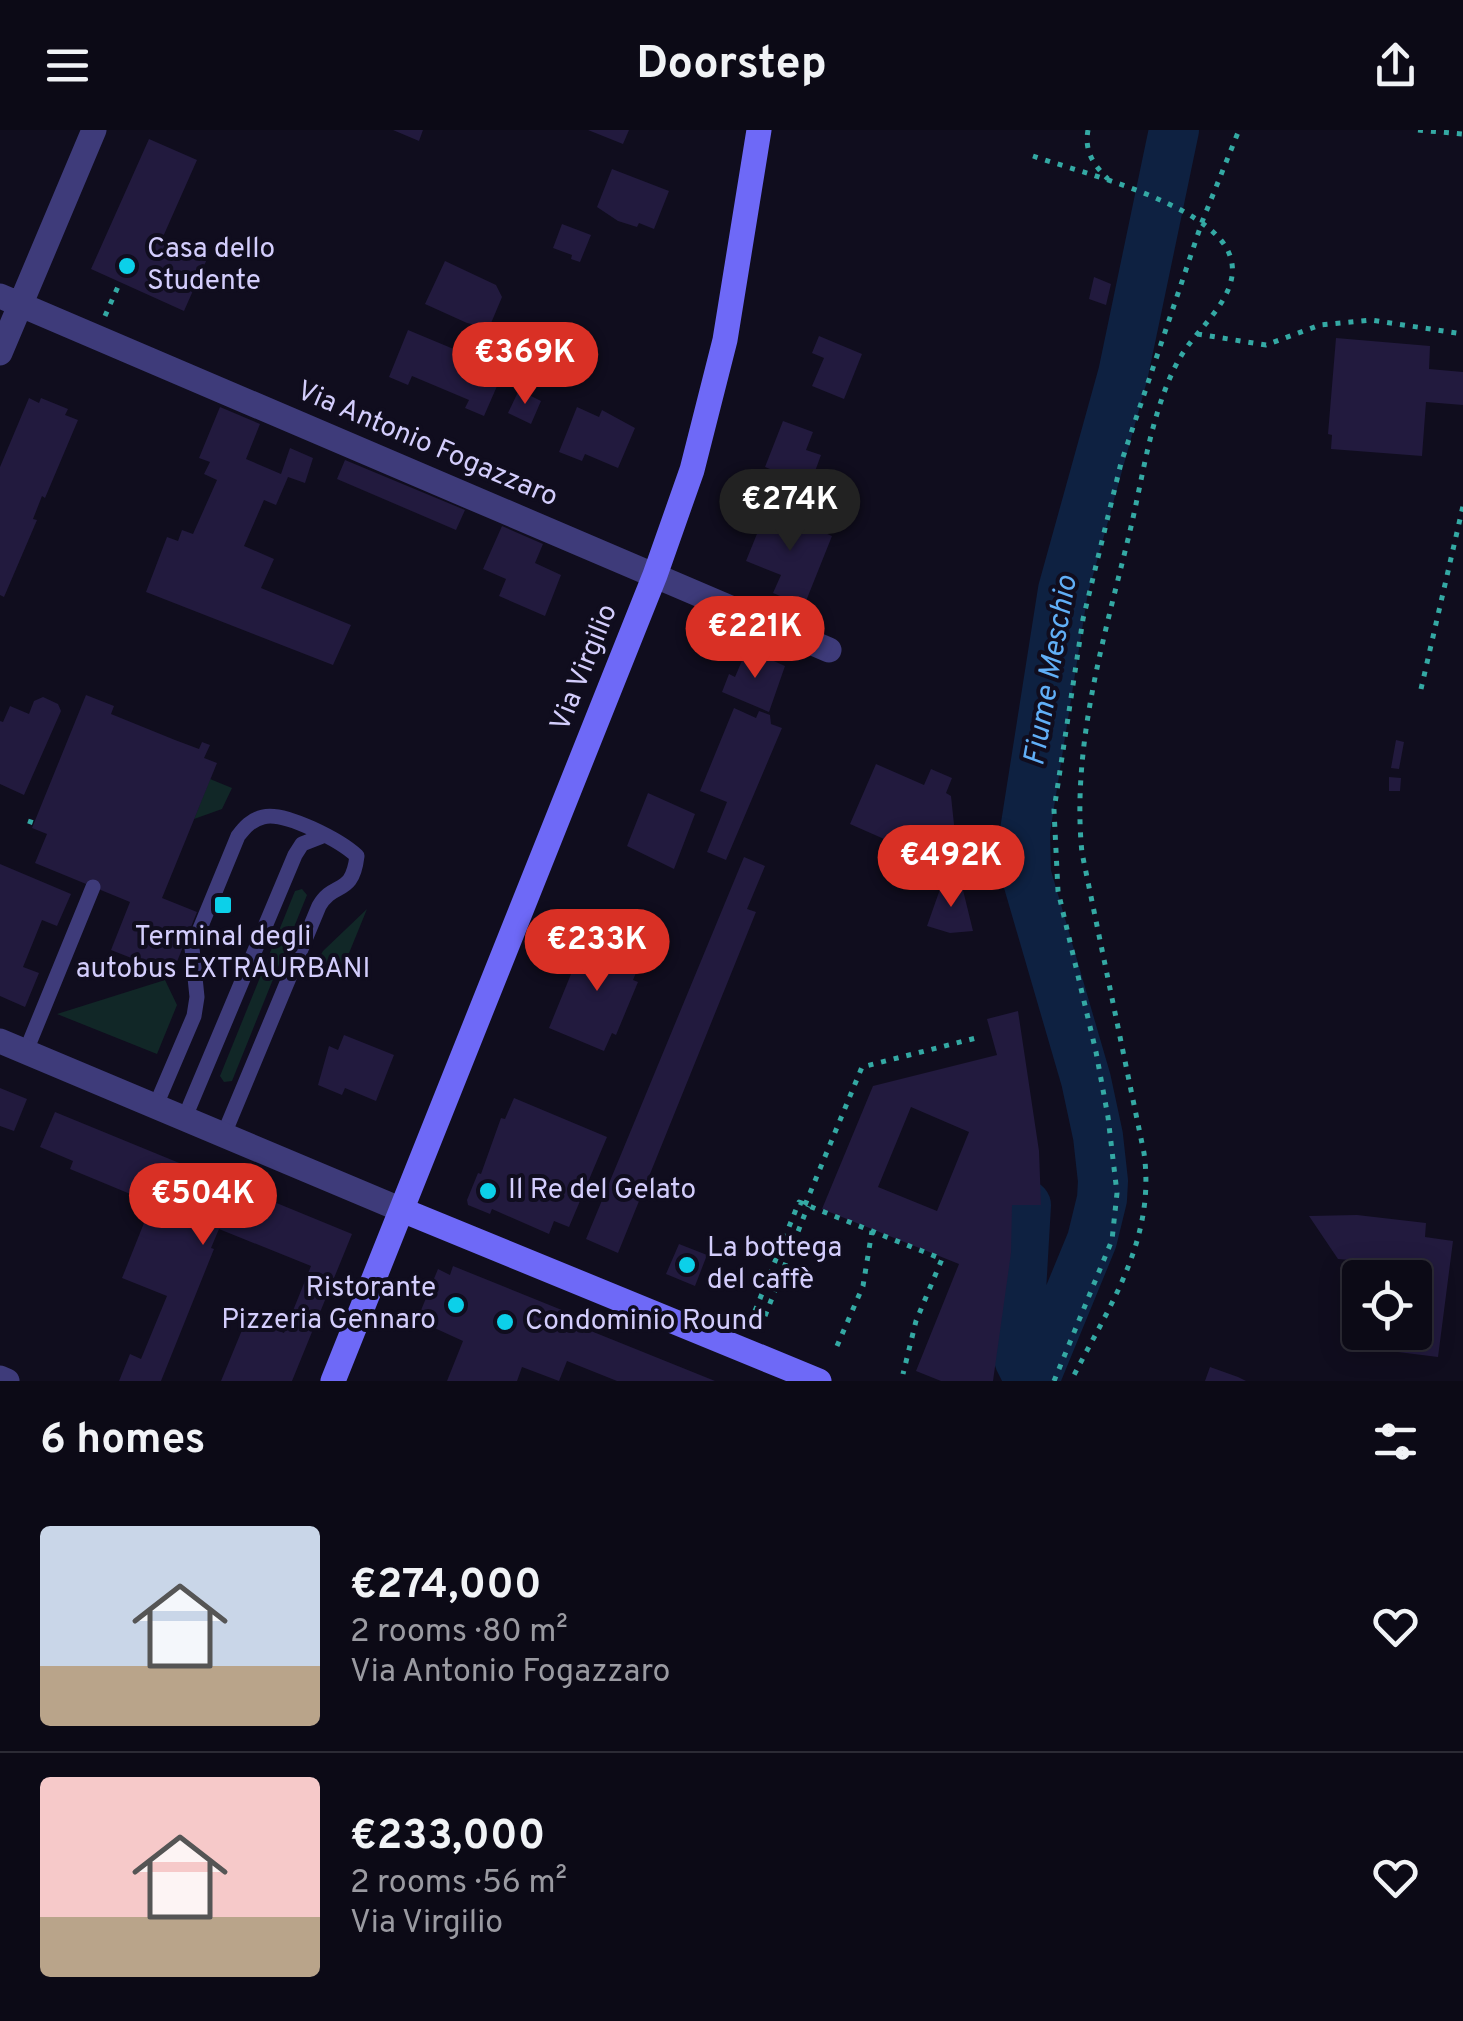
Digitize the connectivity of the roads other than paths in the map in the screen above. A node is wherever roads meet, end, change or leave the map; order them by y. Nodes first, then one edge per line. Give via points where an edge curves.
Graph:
1 (94, 130) edge
2 (759, 130) edge
3 (10, 300) edge
4 (0, 353) edge
5 (655, 575) junction
6 (830, 650) dead end
7 (325, 836) junction
8 (92, 887) dead end
9 (0, 1041) edge
10 (26, 1051) junction
11 (156, 1105) junction
12 (185, 1117) junction
13 (224, 1134) junction
14 (402, 1210) junction
15 (333, 1381) edge
16 (820, 1381) edge

1 - 3 street
2 - 5 main road, Via Virgilio via 725,340 692,470
3 - 4 street
3 - 5 street, Via Antonio Fogazzaro
5 - 6 street, Via Antonio Fogazzaro
5 - 14 main road, Via Virgilio
7 - 11 lane via 265,816 238,836 192,948 194,1016
7 - 12 lane via 302,844 295,855
7 - 13 lane via 357,856 355,875 319,906
8 - 10 lane
9 - 10 street
10 - 11 street
11 - 12 street
12 - 13 street
13 - 14 street
14 - 15 main road, Via Virgilio
14 - 16 main road

